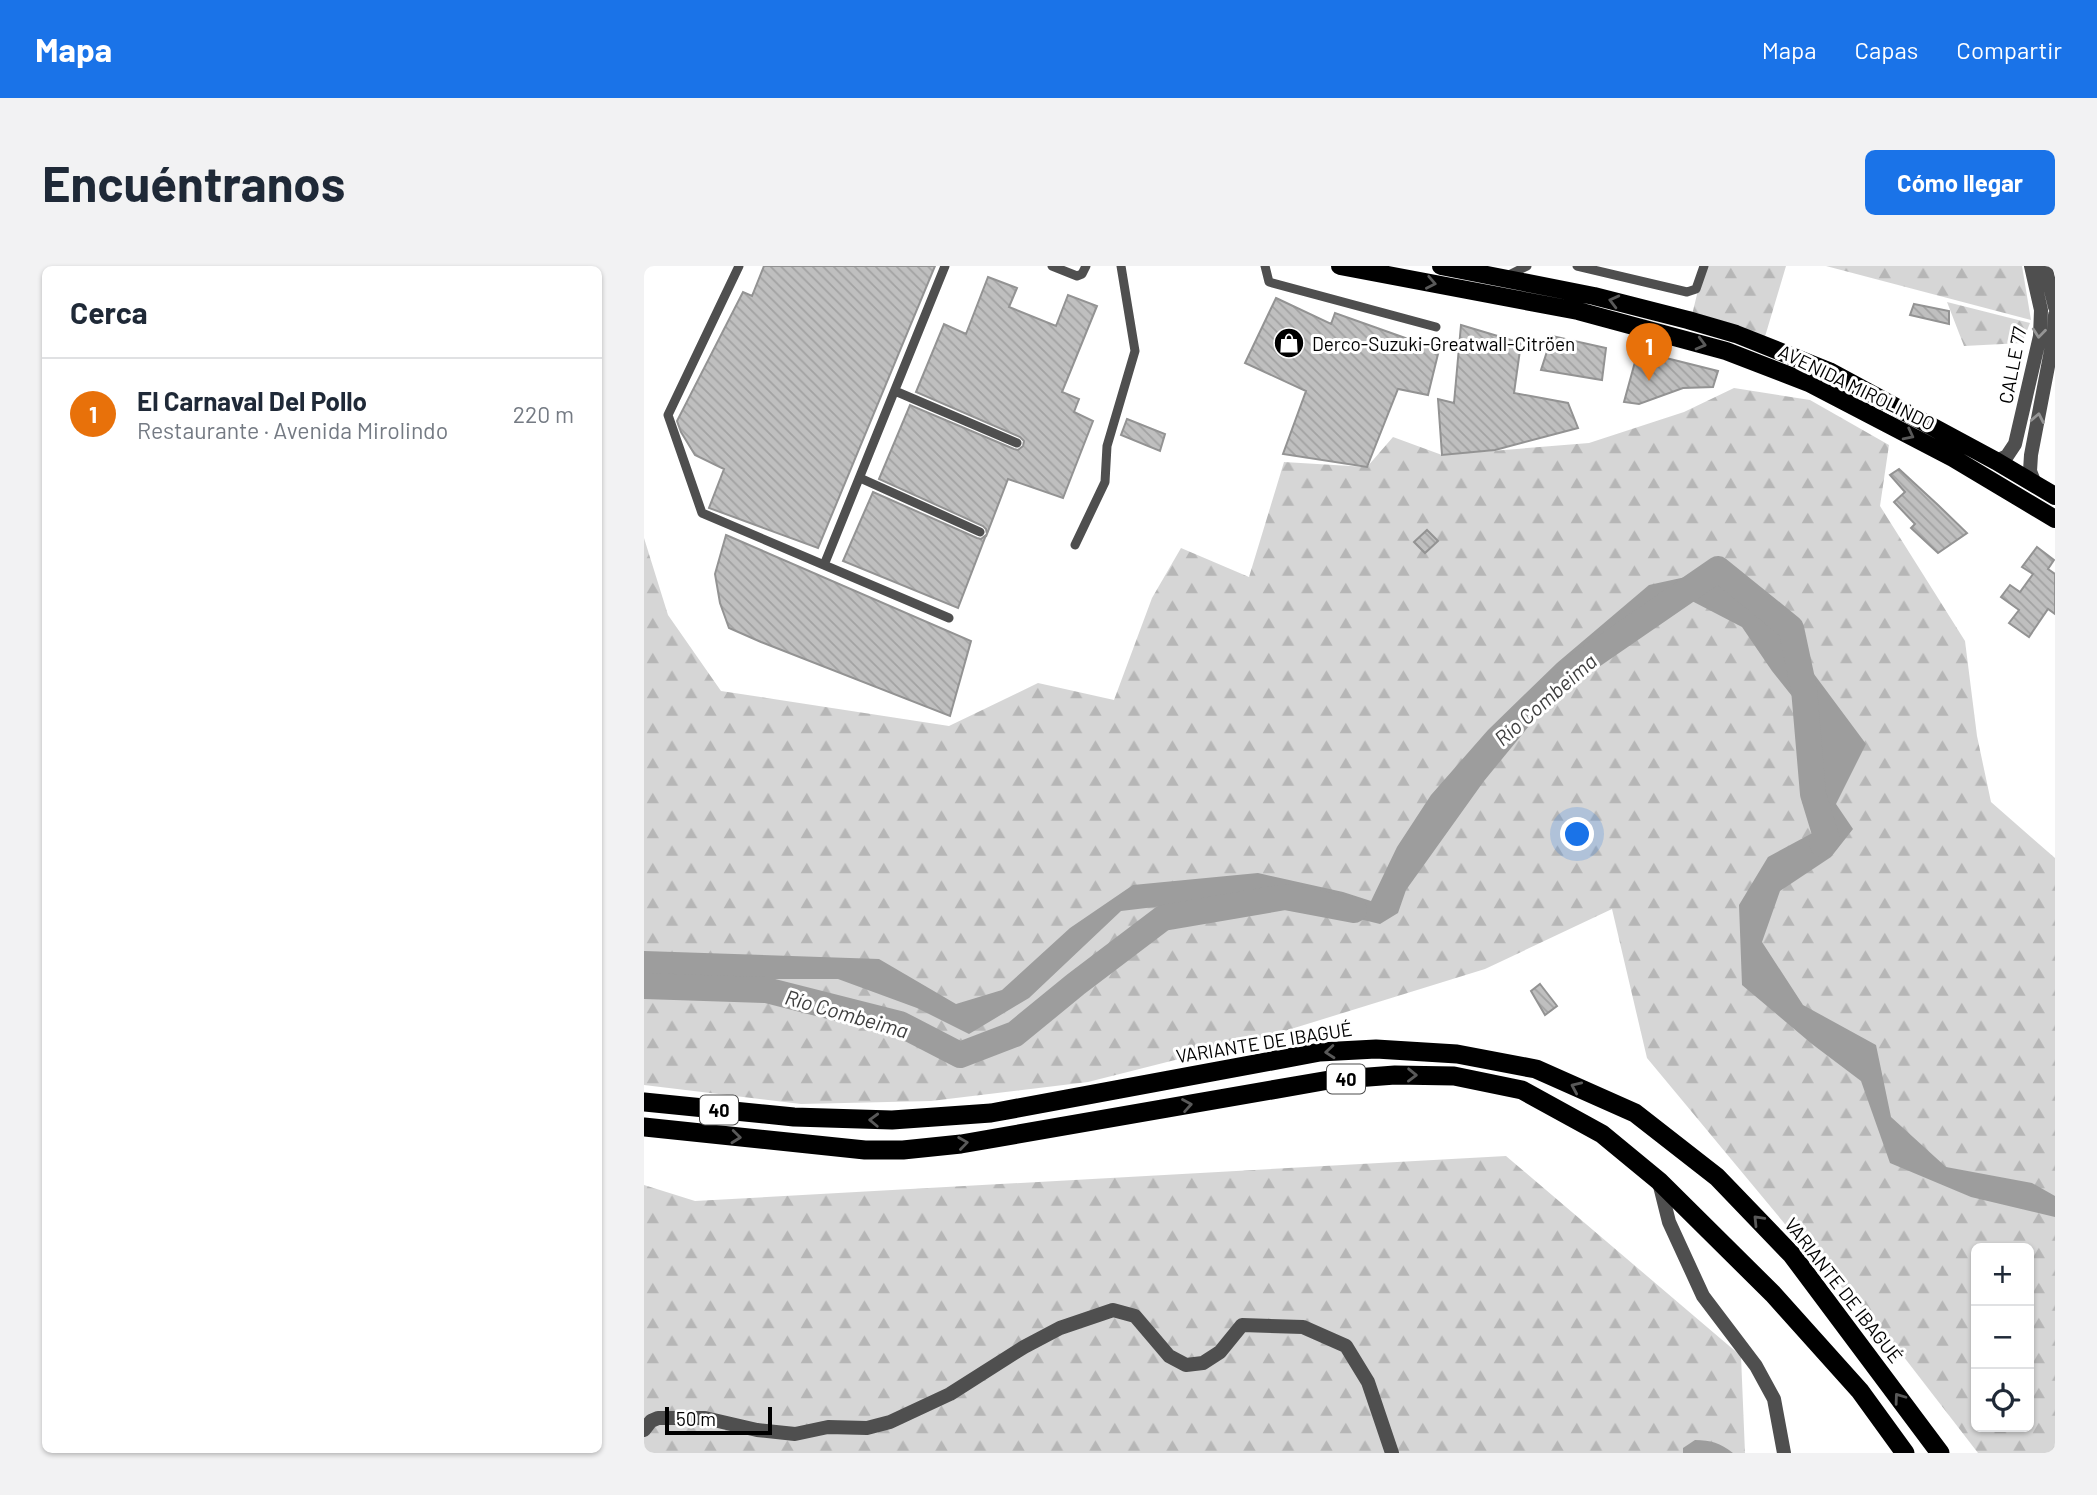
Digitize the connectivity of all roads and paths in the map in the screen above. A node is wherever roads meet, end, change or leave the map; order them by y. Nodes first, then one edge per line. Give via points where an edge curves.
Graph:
1 (739, 266) edge
2 (945, 266) edge
3 (1052, 266) edge
4 (1086, 266) edge
5 (1121, 266) edge
6 (1265, 266) edge
7 (1340, 266) edge
8 (1441, 266) edge
9 (1527, 266) edge
10 (1577, 266) edge
11 (1704, 266) edge
12 (2034, 266) edge
13 (1504, 277) junction
14 (2055, 307) edge
15 (2055, 315) edge
16 (1436, 327) dead end
17 (895, 391) junction
18 (1017, 443) dead end
19 (1996, 461) junction
20 (860, 478) junction
21 (2035, 484) junction
22 (2055, 496) edge
23 (2055, 519) edge
24 (980, 532) dead end
25 (1075, 545) dead end
26 (824, 565) junction
27 (948, 618) dead end
28 (644, 1102) edge
29 (644, 1127) edge
30 (1659, 1181) junction
31 (644, 1430) edge
32 (1392, 1453) edge
33 (1784, 1453) edge
34 (1905, 1453) edge
35 (1940, 1453) edge

1 - 26 lane via 668,415 702,513
2 - 17 lane
3 - 4 lane via 1077,276
5 - 25 lane via 1135,351 1107,446 1105,481
6 - 16 lane via 1269,282
7 -> 23 main road, AVENIDA MIROLINDO via 1577,311 1726,351 1809,383 1953,457
8 - 13 main road, AVENIDA MIROLINDO
9 - 13 lane
10 - 11 lane via 1687,292 1696,289
12 - 14 street, CALLE 77
12 -> 19 street, CALLE 77 via 2040,336 2015,444 2007,456
19 -> 13 main road, AVENIDA MIROLINDO via 1829,371 1736,334
21 -> 15 street, CALLE 77 via 2031,455
17 - 18 lane
17 - 20 lane
19 - 21 main road, AVENIDA MIROLINDO
20 - 24 lane
20 - 26 lane
21 - 22 main road, AVENIDA MIROLINDO
26 - 27 lane
35 -> 28 highway, VARIANTE DE IBAGUÉ / 40 via 1792,1255 1717,1177 1635,1113 1536,1069 1457,1054 1376,1049 1320,1052 991,1113 905,1119 793,1117
29 -> 30 highway, 40 via 903,1150 1329,1080 1454,1076 1522,1090 1602,1133
30 - 33 street via 1669,1222 1703,1296 1756,1366 1774,1399
30 - 34 highway, 40 via 1773,1294 1860,1391
31 - 32 street via 658,1418 705,1418 795,1434 828,1427 867,1428 950,1394 1060,1328 1113,1310 1135,1315 1169,1356 1186,1365 1203,1363 1220,1352 1242,1325 1303,1326 1346,1346 1368,1382

